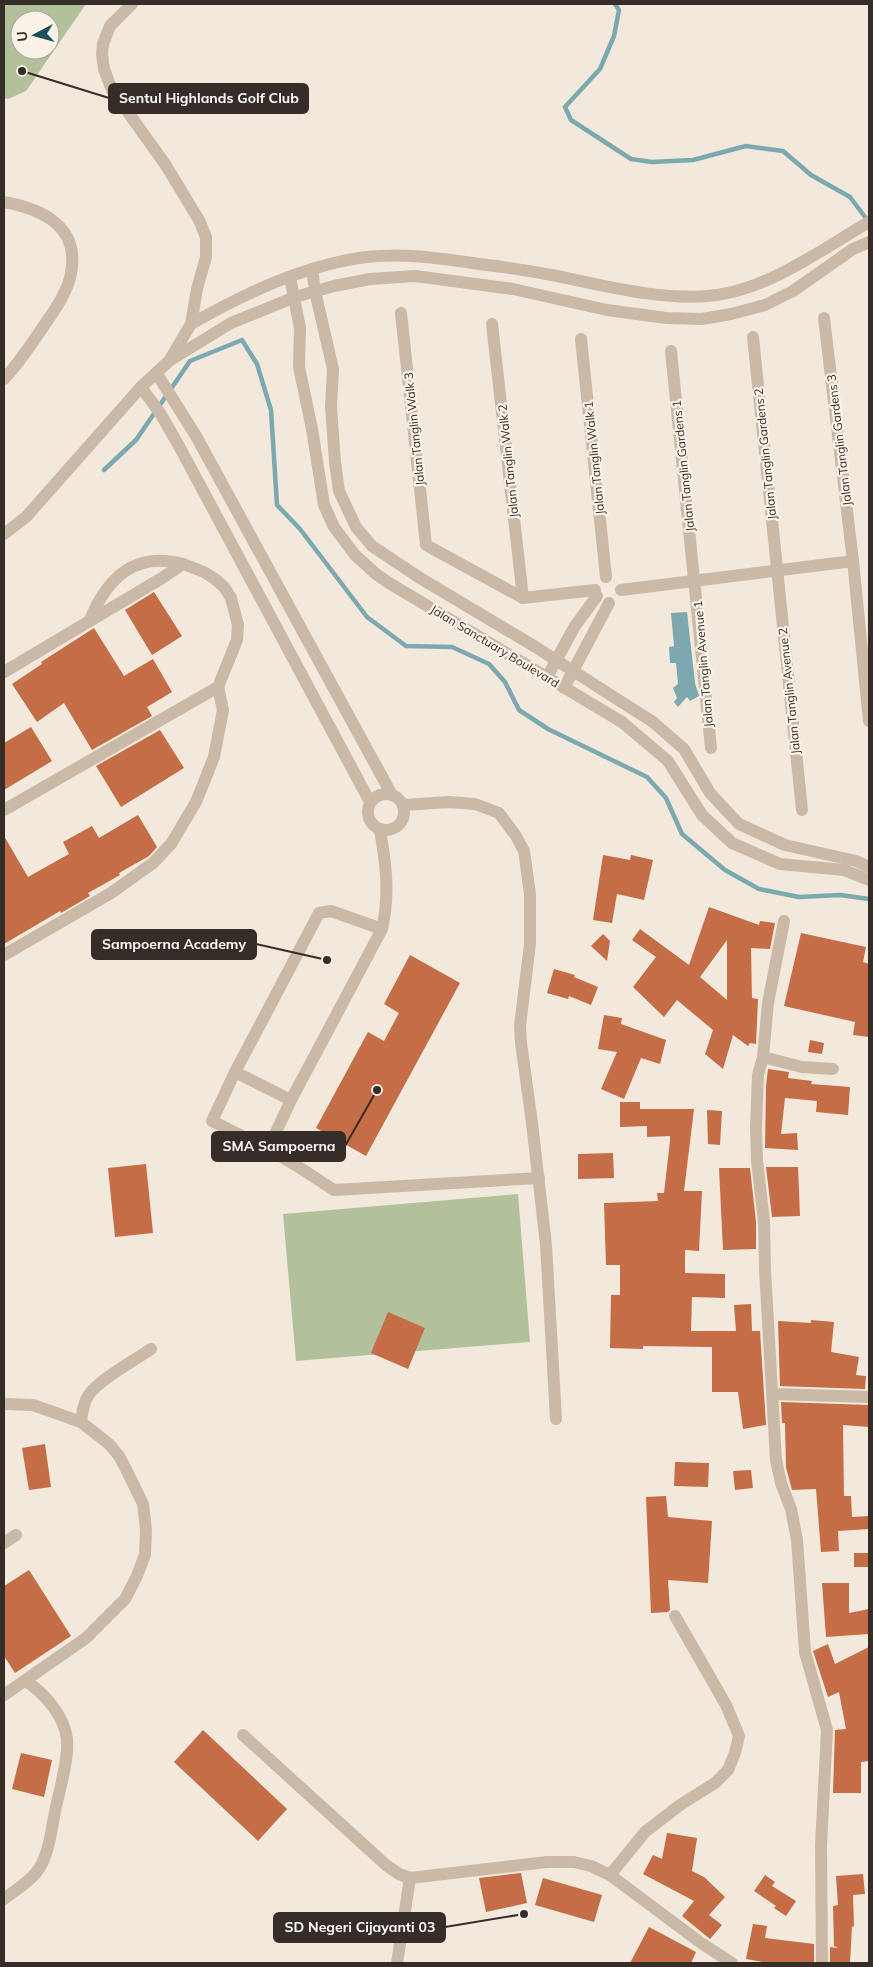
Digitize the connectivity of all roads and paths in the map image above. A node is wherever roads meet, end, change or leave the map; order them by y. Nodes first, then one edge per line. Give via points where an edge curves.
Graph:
1 (132, 4) edge
2 (4, 202) edge
3 (869, 222) edge
4 (869, 242) edge
5 (312, 269) junction
6 (290, 278) junction
7 (315, 291) junction
8 (294, 297) junction
9 (401, 313) dead end
10 (824, 318) dead end
11 (191, 324) junction
12 (492, 324) dead end
13 (323, 326) junction
14 (300, 328) junction
15 (753, 337) dead end
16 (581, 339) dead end
17 (671, 351) dead end
18 (169, 361) junction
19 (157, 374) junction
20 (4, 379) edge
21 (141, 387) junction
22 (331, 407) junction
23 (309, 410) junction
24 (4, 534) edge
25 (853, 561) junction
26 (183, 564) junction
27 (777, 571) junction
28 (606, 577) junction
29 (695, 581) junction
30 (621, 590) junction
31 (596, 593) junction
32 (523, 598) junction
33 (609, 603) junction
34 (90, 620) junction
35 (556, 661) junction
36 (573, 671) junction
37 (4, 672) edge
38 (547, 677) junction
39 (218, 687) junction
40 (564, 688) junction
41 (869, 721) edge
42 (711, 748) dead end
43 (392, 794) junction
44 (370, 802) junction
45 (404, 806) junction
46 (4, 810) edge
47 (802, 810) dead end
48 (380, 830) junction
49 (869, 867) edge
50 (869, 880) edge
51 (784, 921) dead end
52 (382, 929) junction
53 (4, 955) edge
54 (763, 1058) junction
55 (833, 1069) dead end
56 (235, 1072) junction
57 (291, 1100) junction
58 (268, 1149) junction
59 (539, 1178) junction
60 (151, 1349) dead end
61 (773, 1394) junction
62 (869, 1397) edge
63 (4, 1404) edge
64 (556, 1419) dead end
65 (81, 1422) junction
66 (16, 1535) dead end
67 (4, 1544) edge
68 (675, 1616) dead end
69 (26, 1681) junction
70 (4, 1695) edge
71 (243, 1736) dead end
72 (610, 1875) junction
73 (410, 1878) junction
74 (4, 1899) edge
75 (397, 1963) edge
76 (732, 1963) edge
77 (822, 1963) edge

1 - 11 street via 110,26 103,44 104,68 112,90 165,164 206,237 206,257
2 - 20 street via 24,206 51,218 68,239 73,261 71,275 58,305
3 - 5 street via 759,285 717,295 678,296 627,290 515,269 403,255 359,258
4 - 7 street via 793,291 765,305 702,319 607,310 513,290 416,276 370,279
5 - 6 street
5 - 7 street, Jalan Sanctuary Boulevard
6 - 8 street, Jalan Sanctuary Boulevard
6 - 11 street via 227,304
7 - 8 street
7 - 13 street, Jalan Sanctuary Boulevard
8 - 14 street, Jalan Sanctuary Boulevard
8 - 18 street via 232,323
9 - 32 street, Jalan Tanglin Walk 3 via 426,545
10 - 25 street, Jalan Tanglin Gardens 3
11 - 18 street
12 - 32 street, Jalan Tanglin Walk 2
13 - 14 street
13 - 22 street, Jalan Sanctuary Boulevard via 332,369
14 - 23 street, Jalan Sanctuary Boulevard via 299,368
15 - 27 street, Jalan Tanglin Gardens 2
16 - 28 street, Jalan Tanglin Walk 1
17 - 29 street, Jalan Tanglin Gardens 1
18 - 19 street
19 - 21 street
19 - 43 street via 196,436
21 - 24 street via 33,510
21 - 44 street via 157,409
22 - 23 street
22 - 35 street, Jalan Sanctuary Boulevard via 339,491 356,527 372,546
23 - 38 street, Jalan Sanctuary Boulevard via 324,505 334,527 355,555 389,583
25 - 27 street
25 - 41 street, Jalan Tanglin Gardens 3
26 - 34 street
26 - 34 street via 162,561 132,567 104,590
26 - 39 street via 204,572 224,587 235,611 237,640
27 - 29 street
27 - 47 street, Jalan Tanglin Avenue 2
28 - 30 street via 617,581
28 - 31 street via 599,580
29 - 30 street
29 - 42 street, Jalan Tanglin Avenue 1
30 - 33 street via 617,599
31 - 32 street
31 - 33 street via 602,602
31 - 35 street
33 - 36 street
34 - 37 street
35 - 36 street, Jalan Sanctuary Boulevard
35 - 38 street
36 - 40 street
36 - 49 street, Jalan Sanctuary Boulevard via 654,722 684,749 710,792 739,824 785,845 856,861
38 - 40 street, Jalan Sanctuary Boulevard
39 - 46 street
39 - 53 street via 223,710 214,757 196,802 171,844 153,863 127,882
40 - 50 street, Jalan Sanctuary Boulevard via 622,722 654,748 668,761 702,815 732,843 780,864 844,870
43 - 44 street via 380,794
43 - 45 street
44 - 48 street via 369,819
45 - 48 street via 404,819 400,824 389,831
45 - 59 street via 449,802 475,804 499,813 524,851 530,894 530,944 520,1026
48 - 52 street via 387,907
51 - 54 street via 768,1003
52 - 56 street via 331,911 319,913
52 - 57 street
54 - 55 street via 802,1067
54 - 61 street via 758,1075 757,1161 764,1221
56 - 57 street
56 - 58 street via 212,1121
57 - 58 street
58 - 59 street via 334,1190
59 - 64 street
60 - 65 street via 88,1396
61 - 62 street
61 - 77 street via 776,1460 797,1540 805,1652 827,1730 821,1845
63 - 65 street via 33,1405
65 - 69 street via 109,1444 134,1484 143,1504 145,1555 125,1598 106,1619 86,1638
66 - 67 street
68 - 72 street via 729,1713 739,1736 736,1753 728,1770 715,1783 680,1804 645,1832
69 - 70 street
69 - 74 street via 52,1705 67,1740 44,1860 29,1879
71 - 73 street via 386,1865
72 - 73 street via 574,1862 546,1862
72 - 76 street
73 - 75 street

